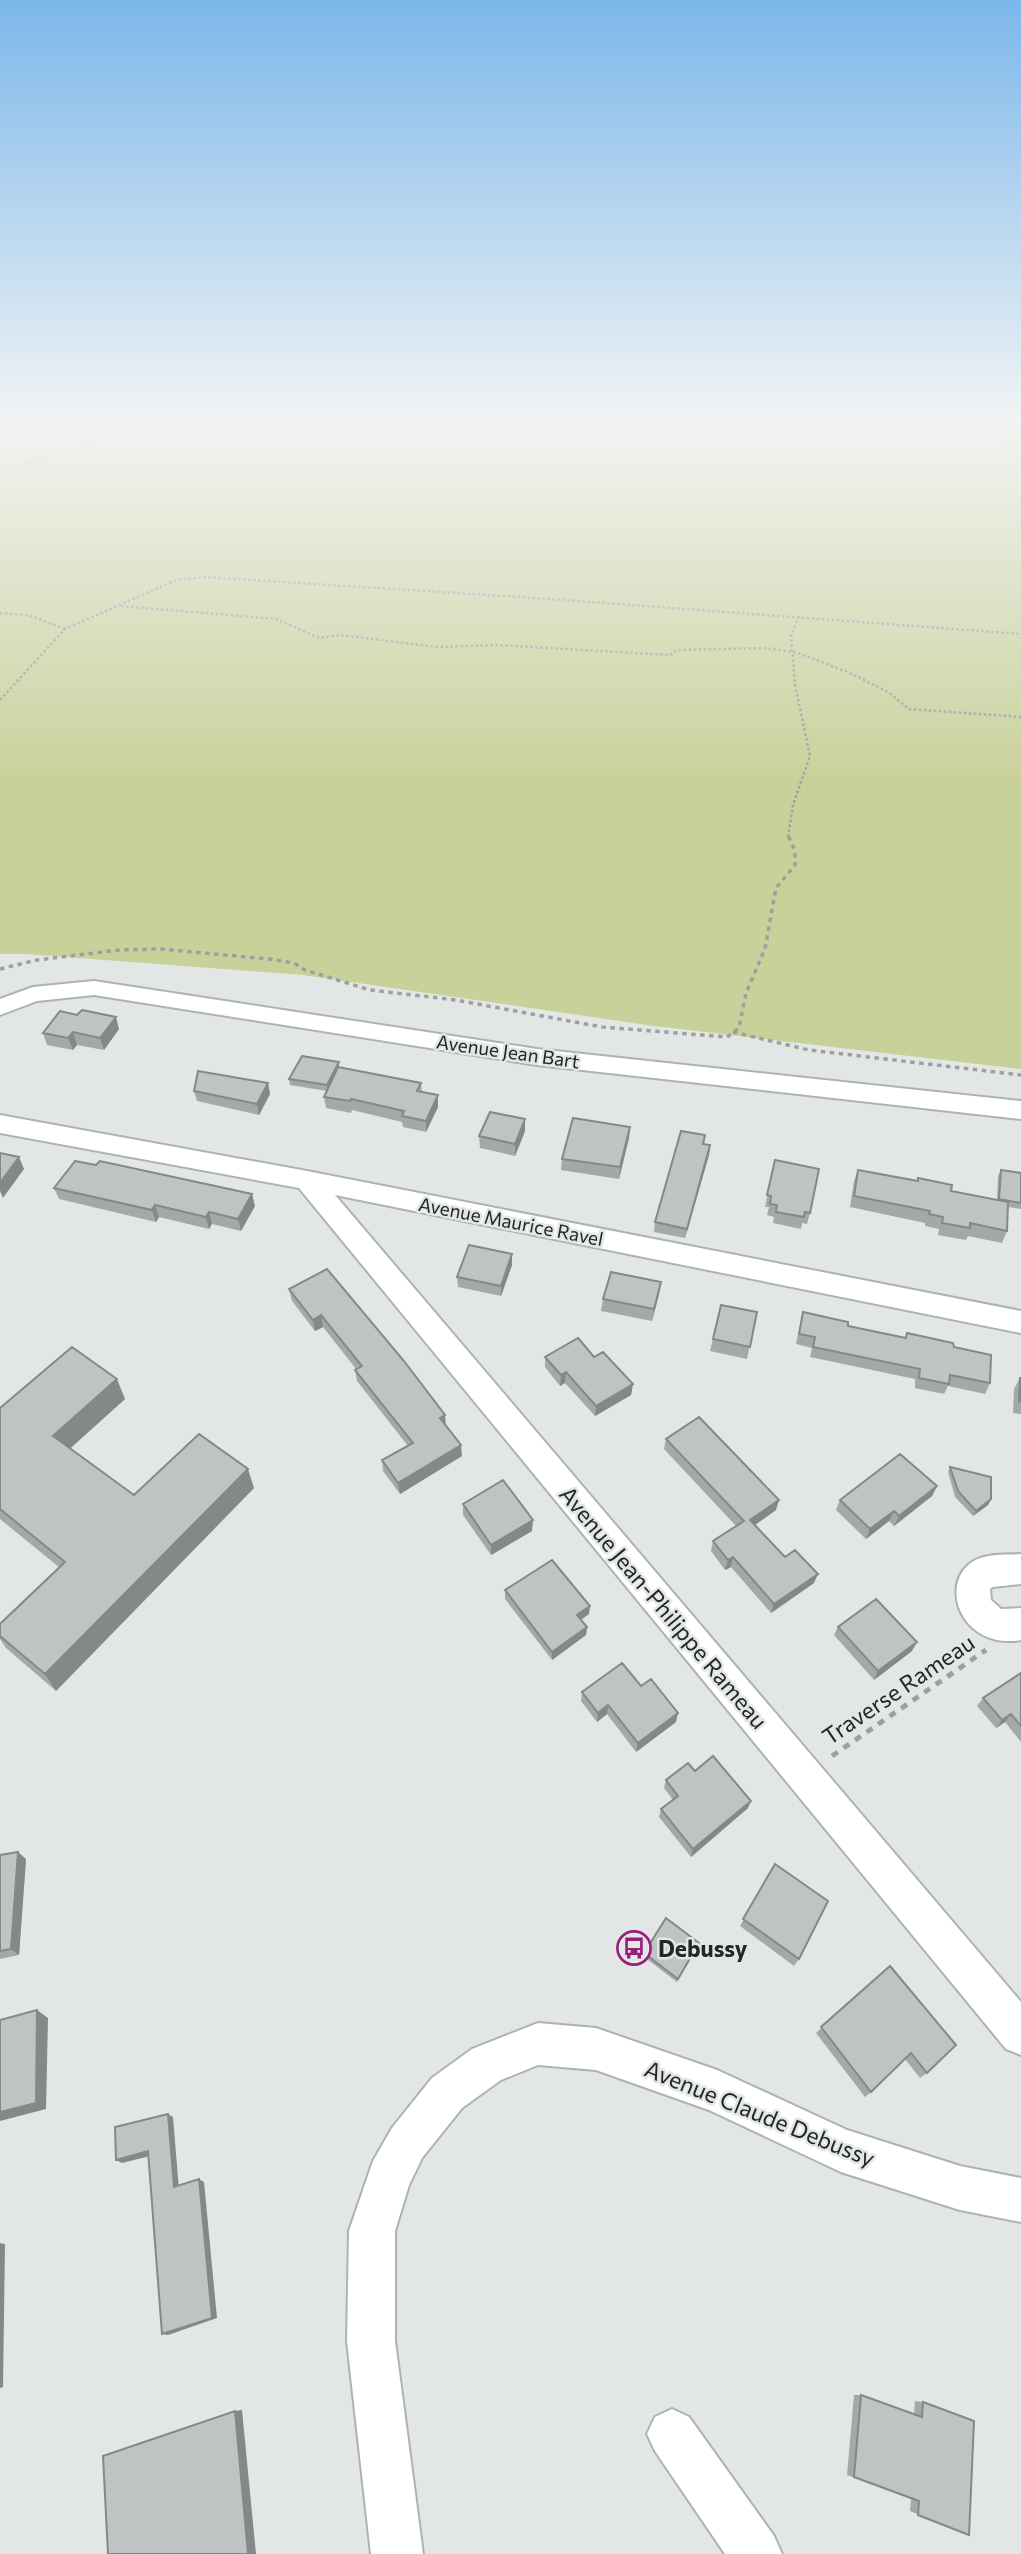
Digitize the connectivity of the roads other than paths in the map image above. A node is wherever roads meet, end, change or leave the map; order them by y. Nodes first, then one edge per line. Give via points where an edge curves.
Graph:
1 (0, 1008) edge
2 (1021, 1110) edge
3 (0, 1124) edge
4 (307, 1180) junction
5 (1021, 1322) edge
6 (1021, 1569) edge
7 (1015, 1626) edge
8 (1021, 2035) edge
9 (1021, 2200) edge
10 (672, 2434) dead end
11 (397, 2554) edge
12 (756, 2554) edge

1 - 2 street, Avenue Jean Bart via 33,994 94,988 537,1057
3 - 4 street, Avenue Maurice Ravel
4 - 5 street, Avenue Maurice Ravel
4 - 8 street, Avenue Jean-Philippe Rameau
6 - 7 street via 985,1572 973,1583 977,1610 990,1623
9 - 11 street, Avenue Claude Debussy via 960,2188 841,2150 717,2091 596,2049 538,2044 487,2064 447,2093 407,2143 372,2231 371,2341
10 - 12 street

